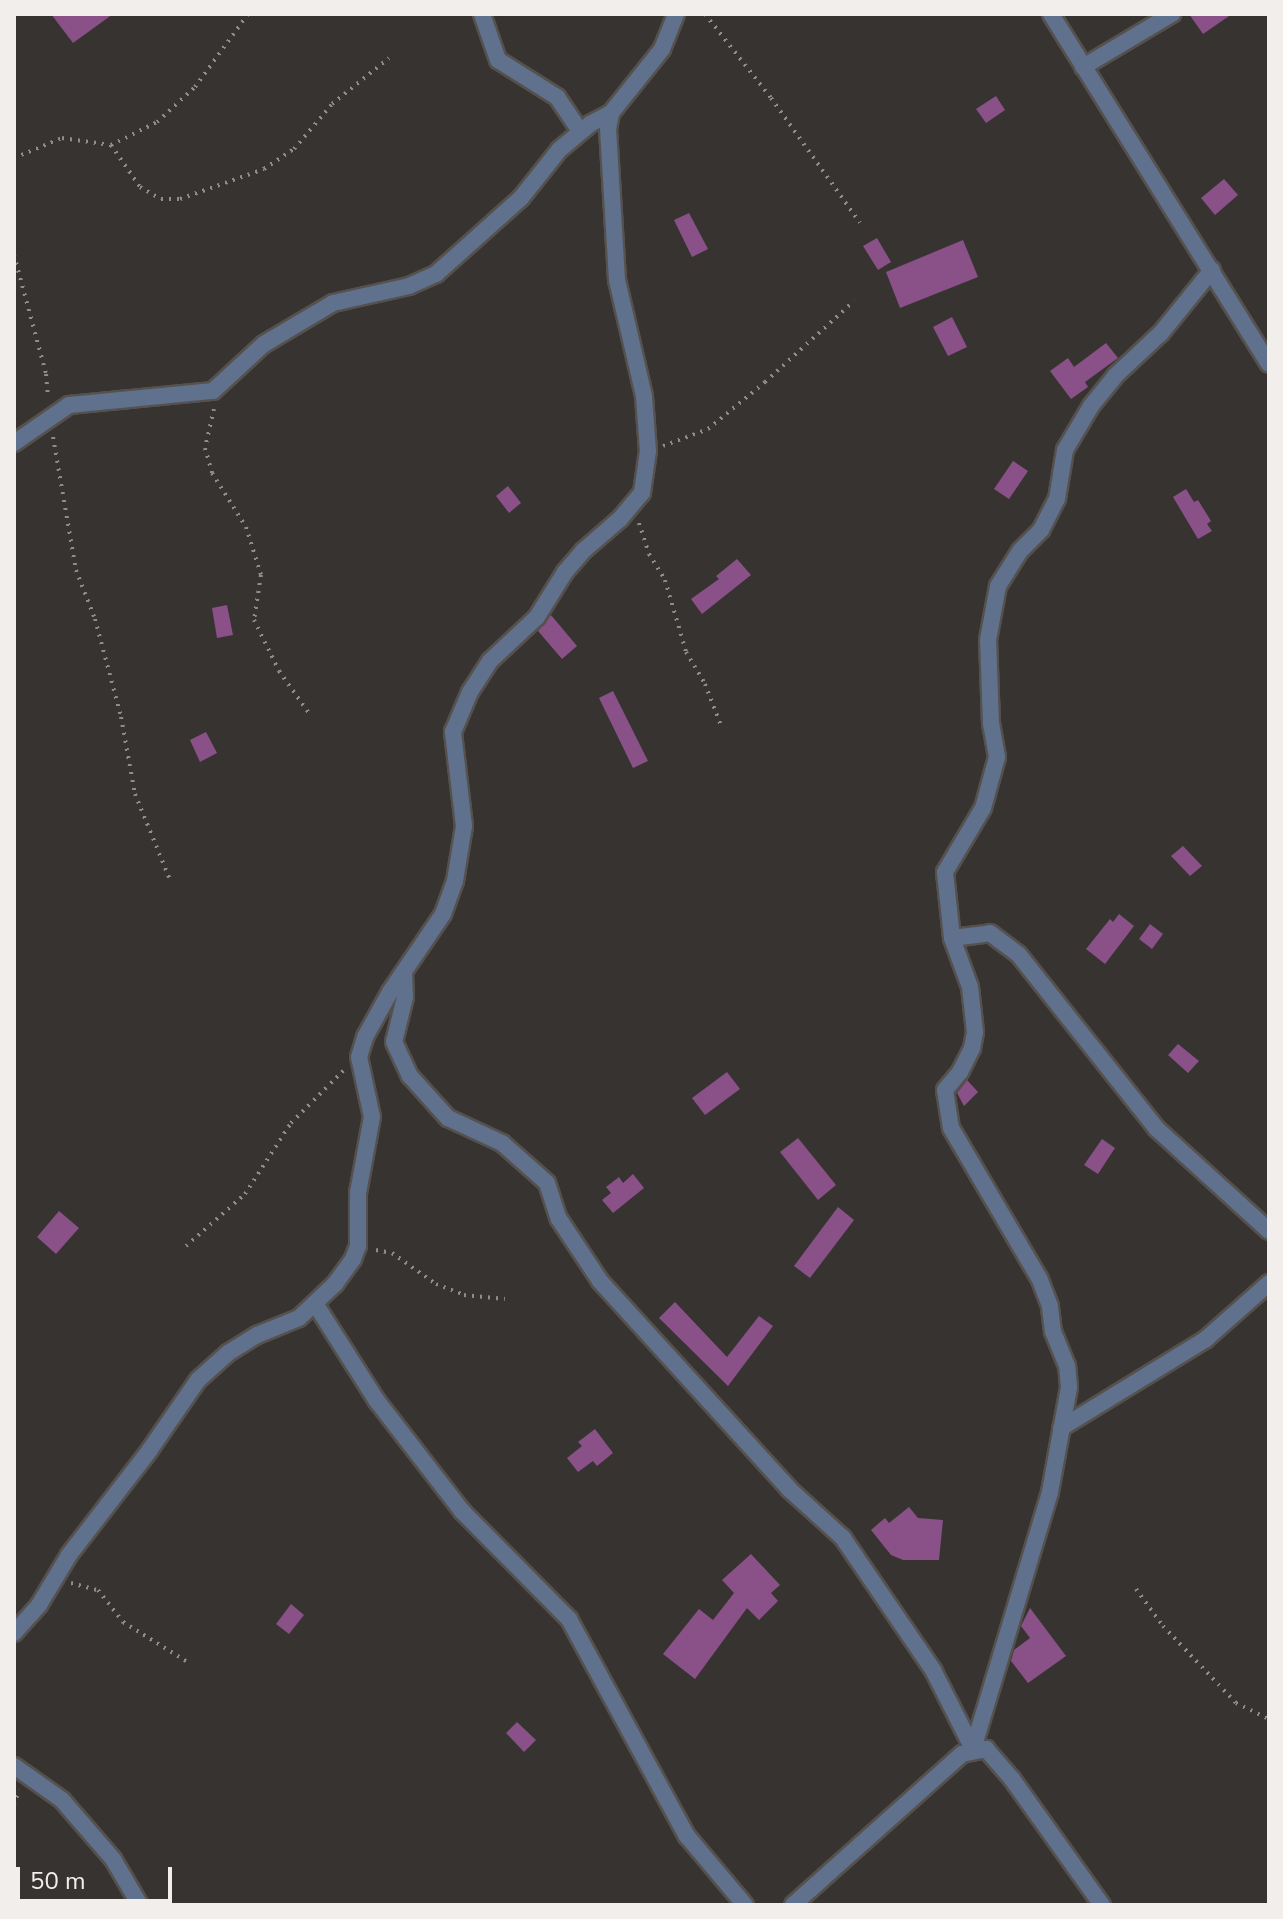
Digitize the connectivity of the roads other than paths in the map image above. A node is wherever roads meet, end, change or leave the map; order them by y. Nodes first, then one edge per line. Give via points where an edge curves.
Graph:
1 (482, 14) edge
2 (676, 14) edge
3 (1051, 14) edge
4 (1172, 14) edge
5 (1083, 67) junction
6 (611, 113) junction
7 (580, 131) junction
8 (1212, 270) junction
9 (1261, 334) edge
10 (1269, 364) edge
11 (14, 443) edge
12 (952, 938) junction
13 (404, 972) junction
14 (1269, 1231) edge
15 (1269, 1283) edge
16 (316, 1305) junction
17 (1061, 1428) junction
18 (14, 1633) edge
19 (973, 1749) junction
20 (14, 1766) edge
21 (140, 1905) edge
22 (745, 1905) edge
23 (793, 1905) edge
24 (1102, 1905) edge

1 - 7 street via 498,60 557,97
2 - 6 street via 662,49
3 - 5 street
4 - 5 street
5 - 8 street
6 - 7 street
6 - 13 street via 608,151 617,280 644,396 648,451 642,493 574,561 549,602 490,661 470,692 453,732 464,826 455,881 443,914
7 - 11 street via 521,198 436,274 409,286 333,303 264,344 213,391 69,405
8 - 9 street
8 - 12 street via 1091,406 1065,450 1057,499 1041,530 998,586 988,640 997,757 983,808 945,872
9 - 10 street
12 - 14 street via 990,933 1019,955 1157,1129
12 - 17 street via 970,987 975,1032 945,1100 957,1140 1039,1278 1050,1306 1069,1387
13 - 16 street via 365,1037 359,1057 372,1117 358,1193 358,1246 350,1267
13 - 19 street via 405,997 394,1042 410,1076 448,1118 502,1143 547,1183 559,1219 600,1281 769,1467 843,1538 933,1670
15 - 17 street via 1206,1339
16 - 18 street via 228,1353 198,1380
16 - 22 street via 377,1401 462,1511 569,1619 687,1836
17 - 19 street via 1050,1492
19 - 23 street
19 - 24 street via 986,1749 1012,1779
20 - 21 street via 62,1800 113,1859

